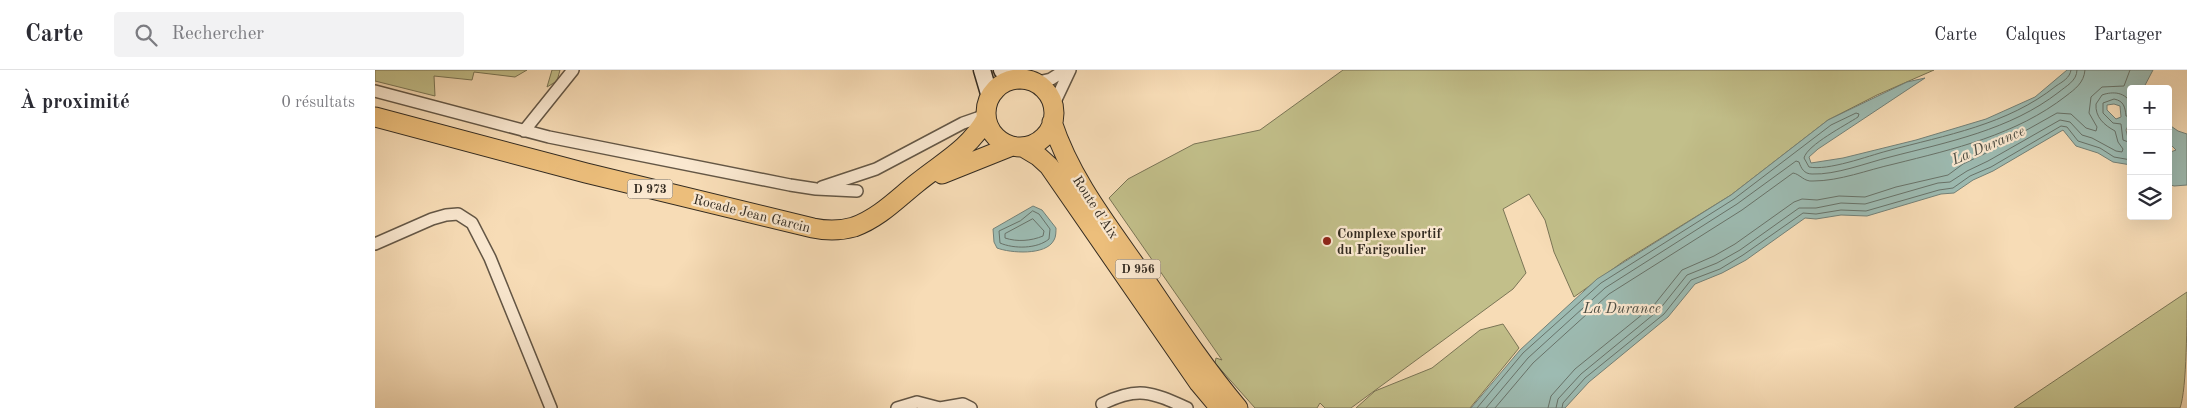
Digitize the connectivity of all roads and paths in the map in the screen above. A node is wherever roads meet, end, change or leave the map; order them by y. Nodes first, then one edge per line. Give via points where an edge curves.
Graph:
1 (573, 70) edge
2 (982, 70) edge
3 (1003, 70) edge
4 (1065, 70) edge
5 (1070, 70) edge
6 (1026, 81) junction
7 (375, 91) edge
8 (987, 110) junction
9 (1053, 114) junction
10 (375, 116) edge
11 (524, 130) junction
12 (1017, 147) junction
13 (916, 184) junction
14 (816, 189) junction
15 (857, 191) dead end
16 (375, 244) edge
17 (1102, 404) dead end
18 (551, 408) edge
19 (897, 408) edge
20 (971, 408) edge
21 (1187, 408) edge
22 (1220, 408) edge
23 (1238, 408) edge

1 - 11 street
2 - 8 main road
3 - 6 main road
4 - 6 street via 1051,79
5 - 9 street
6 - 8 main road via 1002,85
6 - 9 main road via 1046,92
7 - 11 street, D 973
8 - 12 main road via 992,133 997,139
8 - 13 main road, Rocade Jean Garcin / D 973 via 977,134 959,152
8 - 14 street via 876,169
9 - 12 main road via 1049,129 1039,141
9 - 23 main road, Route d'Aix / D 956 via 1065,156 1087,195 1210,374
10 - 13 main road, Rocade Jean Garcin / D 973 via 586,173 826,230 838,231 867,221
11 - 14 street, D 973
12 - 13 main road, Rocade Jean Garcin / D 973
12 - 22 main road, Route d'Aix / D 956 via 1038,156 1049,166 1199,383
14 - 15 street, D 973
16 - 18 street via 445,215 458,214 472,223 490,258
17 - 21 street via 1126,393 1142,393 1166,398
19 - 20 street via 917,402 940,408 963,404

